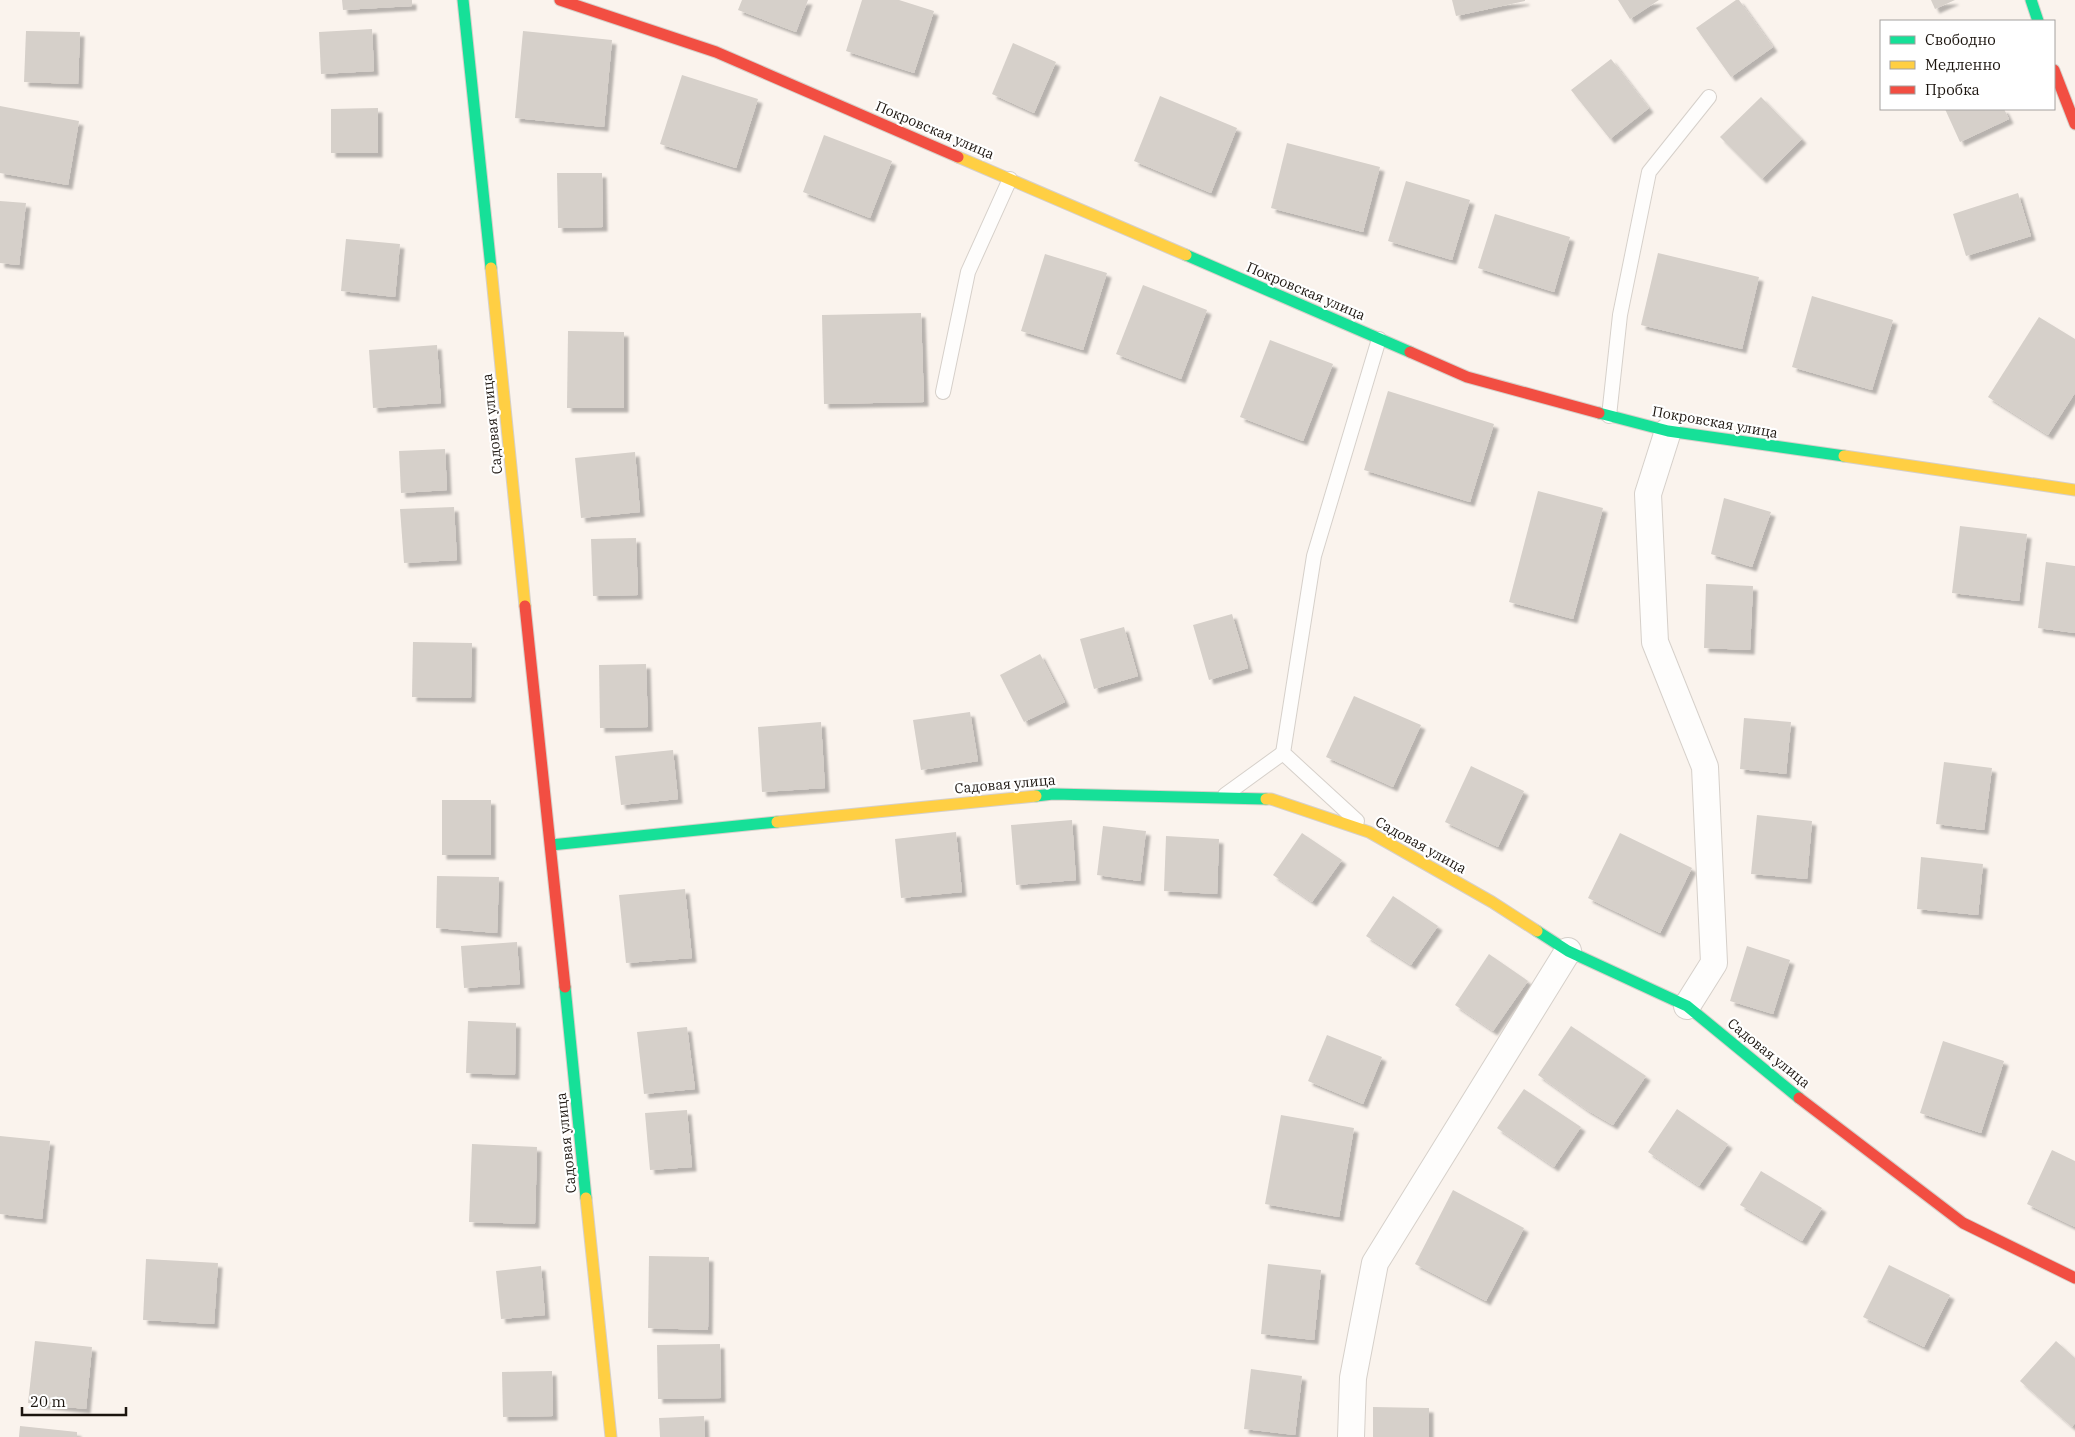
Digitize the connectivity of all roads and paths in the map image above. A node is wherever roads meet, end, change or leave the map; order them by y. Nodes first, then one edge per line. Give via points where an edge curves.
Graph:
1 (464, 0) edge
2 (560, 0) edge
3 (2031, 0) edge
4 (2038, 20) edge
5 (2055, 73) edge
6 (1709, 97) dead end
7 (2075, 124) edge
8 (1010, 179) junction
9 (1380, 339) junction
10 (943, 392) dead end
11 (1609, 416) junction
12 (1668, 431) junction
13 (2075, 490) edge
14 (1283, 752) junction
15 (1222, 797) junction
16 (1369, 832) junction
17 (551, 845) junction
18 (1568, 951) junction
19 (1687, 1006) junction
20 (2075, 1278) edge
21 (611, 1437) edge
22 (1351, 1437) edge

1 - 17 street, Садовая улица
2 - 8 street, Покровская улица via 716,52
3 - 4 street
5 - 7 street
6 - 11 lane via 1649,172 1620,315
8 - 9 street, Покровская улица
8 - 10 lane via 968,272
9 - 11 street, Покровская улица via 1467,377
9 - 14 lane via 1314,556
11 - 12 street, Покровская улица
12 - 13 street, Покровская улица
12 - 19 street via 1648,494 1654,642 1705,766 1714,964
14 - 15 lane
14 - 16 lane
15 - 16 street, Садовая улица via 1271,799
15 - 17 street, Садовая улица via 1053,794
16 - 18 street, Садовая улица via 1492,902
17 - 21 street, Садовая улица
18 - 19 street, Садовая улица
18 - 22 street via 1375,1263 1353,1378
19 - 20 street, Садовая улица via 1808,1105 1963,1223

